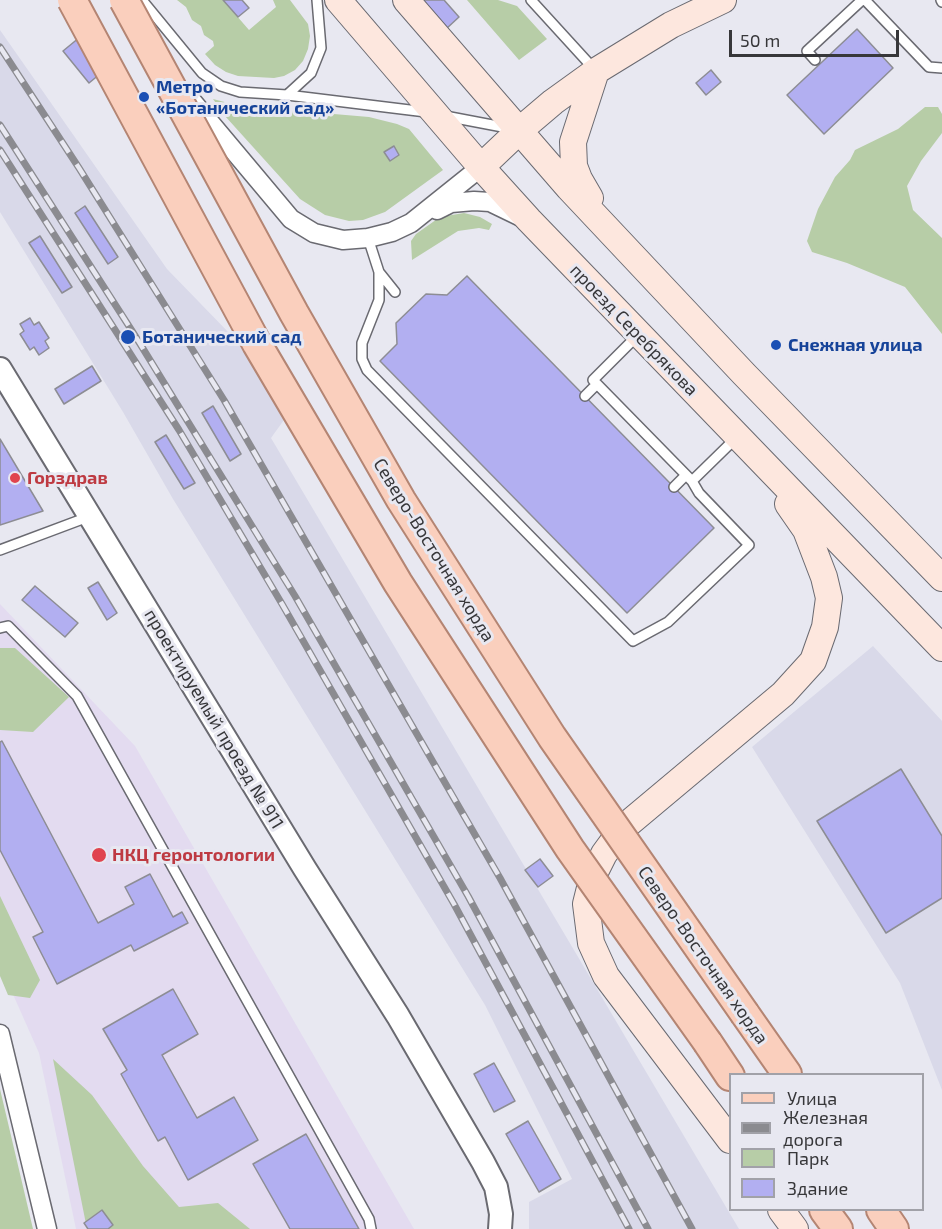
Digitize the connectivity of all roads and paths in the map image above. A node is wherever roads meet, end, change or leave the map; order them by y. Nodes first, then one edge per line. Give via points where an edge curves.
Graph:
1 (72, 0) edge
2 (111, 0) edge
3 (124, 0) edge
4 (142, 0) edge
5 (317, 0) edge
6 (338, 0) edge
7 (406, 0) edge
8 (531, 0) edge
9 (723, 0) edge
10 (864, 0) edge
11 (815, 60) dead end
12 (942, 68) edge
13 (596, 71) junction
14 (287, 95) junction
15 (435, 114) junction
16 (520, 130) junction
17 (481, 167) junction
18 (529, 220) junction
19 (411, 223) junction
20 (611, 233) junction
21 (368, 238) junction
22 (380, 272) junction
23 (395, 292) dead end
24 (638, 336) junction
25 (0, 369) edge
26 (597, 384) junction
27 (585, 396) dead end
28 (744, 444) junction
29 (689, 478) junction
30 (674, 487) dead end
31 (91, 516) junction
32 (0, 550) edge
33 (942, 578) edge
34 (0, 628) edge
35 (942, 648) edge
36 (0, 1034) edge
37 (786, 1073) edge
38 (729, 1074) edge
39 (729, 1139) edge
40 (782, 1211) edge
41 (825, 1211) edge
42 (882, 1211) edge
43 (46, 1229) edge
44 (371, 1229) edge
45 (500, 1229) edge
46 (795, 1229) edge
47 (838, 1229) edge
48 (894, 1229) edge

1 - 38 main road, bridge via 257,344 398,583 570,849
2 - 21 street via 291,219 314,233 343,240
3 - 37 main road, Северо-Восточная хорда, bridge via 401,500 552,737
4 - 14 lane via 202,73 221,86 240,92
5 - 14 lane via 321,48 311,73
6 - 15 main road, проезд Серебрякова
7 - 16 main road
8 - 13 lane
9 - 13 main road via 671,25
10 - 11 lane via 807,51
10 - 12 lane via 929,67
13 - 16 main road
13 - 20 main road via 576,127 574,166
14 - 15 lane
15 - 16 lane
15 - 17 main road, проезд Серебрякова
16 - 17 main road
16 - 20 main road
17 - 18 main road, проезд Серебрякова
17 - 19 street
18 - 19 street via 490,202 474,201 451,203
18 - 24 main road, проезд Серебрякова
19 - 21 street
20 - 33 main road
21 - 22 lane
22 - 23 lane
22 - 29 lane via 379,300 362,343 367,370 633,641 668,622 749,545
24 - 26 lane via 593,380
24 - 28 main road, проезд Серебрякова
25 - 31 street, проектируемый проезд № 911
26 - 27 lane
26 - 29 lane
28 - 29 lane
28 - 35 main road, проезд Серебрякова
28 - 39 main road via 806,530 829,598 825,627 813,661 783,694 623,828 598,865 586,904 591,943 606,976
29 - 30 lane
31 - 32 lane
31 - 45 street, проектируемый проезд № 911 via 398,1016 483,1162 496,1187
34 - 44 lane via 8,626 77,696 369,1219
36 - 43 street
40 - 46 main road
41 - 47 main road
42 - 48 main road

